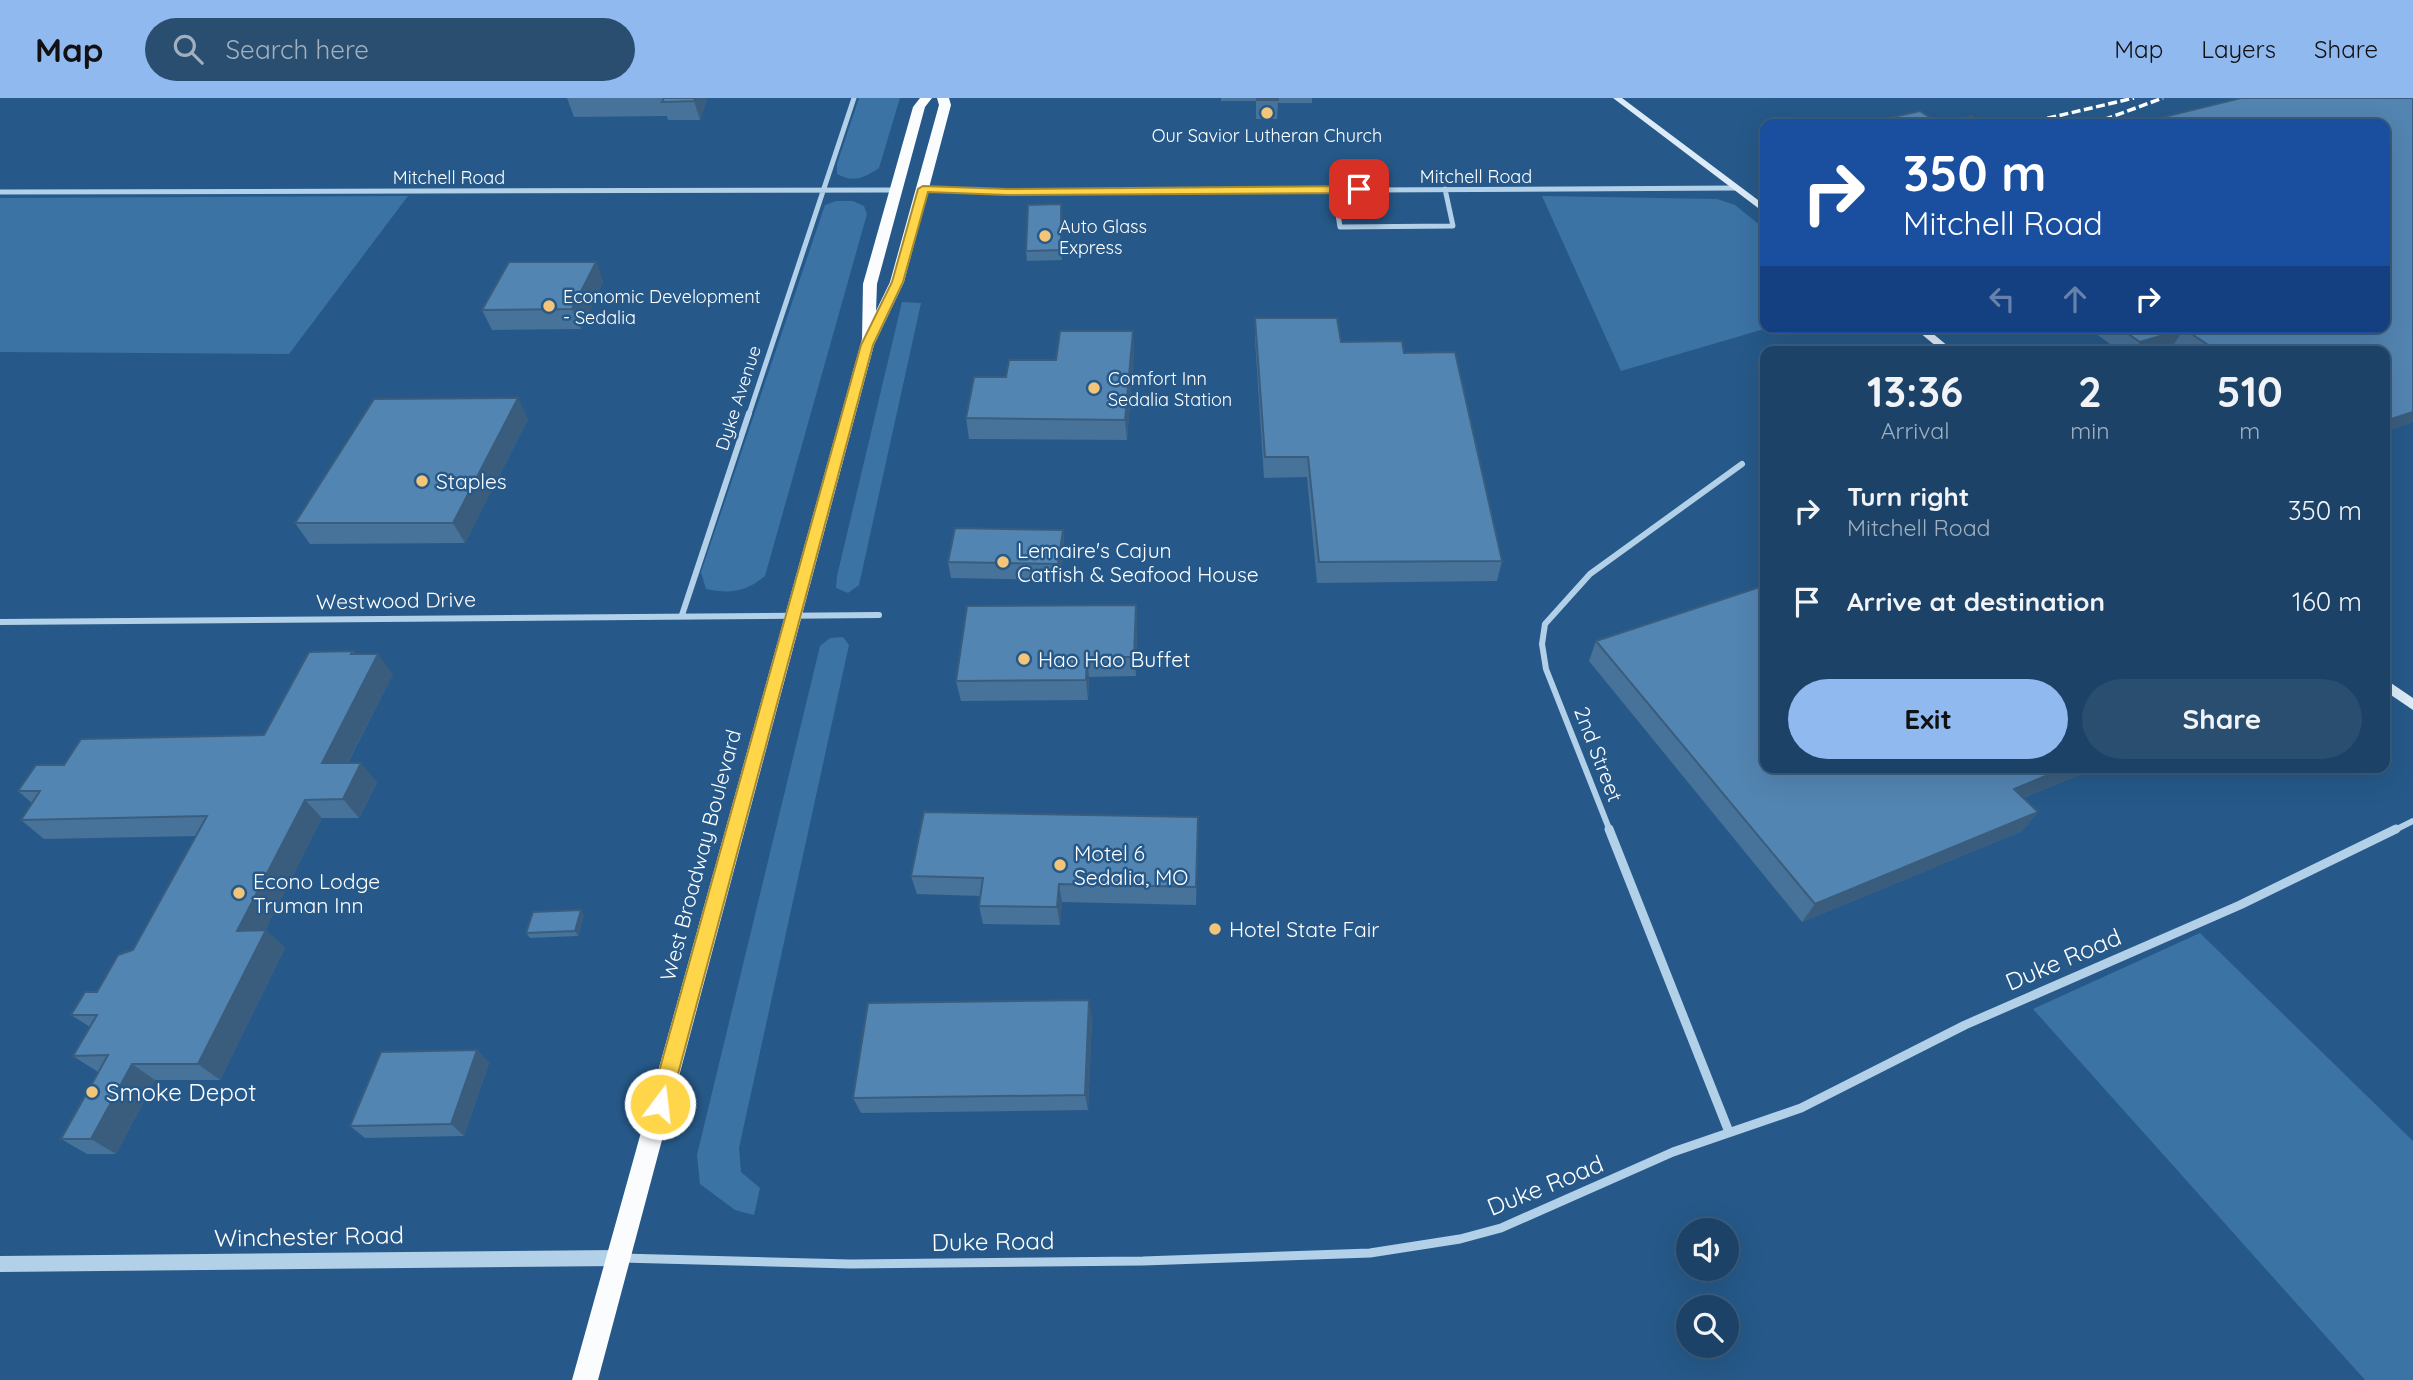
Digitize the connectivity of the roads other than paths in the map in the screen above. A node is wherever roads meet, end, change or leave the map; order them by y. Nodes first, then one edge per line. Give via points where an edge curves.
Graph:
1 (854, 98) edge
2 (926, 98) edge
3 (943, 98) edge
4 (1617, 98) edge
5 (1735, 188) junction
6 (923, 189) junction
7 (1334, 189) junction
8 (821, 190) junction
9 (897, 190) junction
10 (1445, 190) junction
11 (0, 192) edge
12 (1760, 207) edge
13 (1926, 333) edge
14 (867, 345) junction
15 (1942, 346) edge
16 (1742, 464) dead end
17 (793, 614) junction
18 (682, 615) junction
19 (879, 615) dead end
20 (0, 622) edge
21 (2390, 688) edge
22 (2413, 705) edge
23 (2413, 821) edge
24 (1728, 1132) junction
25 (618, 1258) junction
26 (0, 1264) edge
27 (585, 1380) edge

1 - 8 street, Dyke Avenue
2 - 9 highway, West Broadway Boulevard via 919,107
3 - 6 highway, West Broadway Boulevard
4 - 5 main road
5 - 10 street, Mitchell Road
5 - 12 main road
6 - 7 street, Mitchell Road
6 - 14 highway, West Broadway Boulevard via 897,282
7 - 10 street, Mitchell Road
7 - 10 street via 1340,227 1453,226
8 - 9 street, Mitchell Road
8 - 11 street, Mitchell Road
8 - 18 street, Dyke Avenue
9 - 14 highway, West Broadway Boulevard via 870,284
13 - 15 main road
14 - 17 highway, West Broadway Boulevard
16 - 24 street, 2nd Street via 1590,574 1545,624 1542,644 1546,669
17 - 18 street, Westwood Drive
17 - 19 street, Westwood Drive
17 - 25 highway, West Broadway Boulevard
18 - 20 street, Westwood Drive
21 - 22 main road
23 - 24 street, Duke Road via 2240,905 1965,1025 1801,1108
24 - 25 street, Duke Road via 1501,1228 1370,1253 850,1264
25 - 26 street, Winchester Road
25 - 27 highway, West Broadway Boulevard

